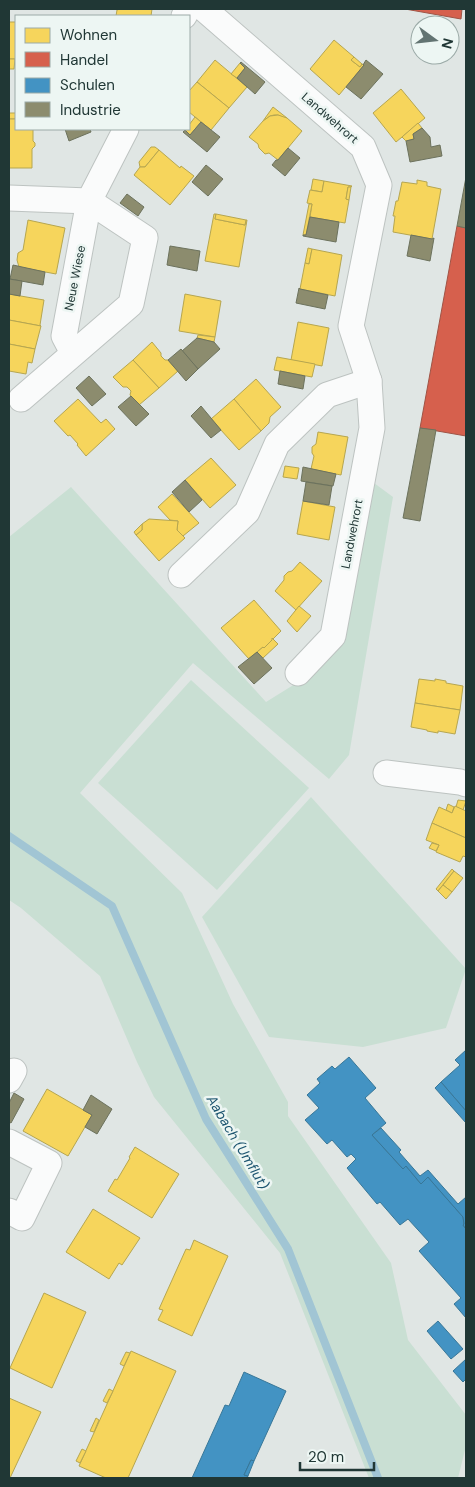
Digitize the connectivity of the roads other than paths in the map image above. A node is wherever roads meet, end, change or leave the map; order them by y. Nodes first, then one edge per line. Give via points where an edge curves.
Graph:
1 (204, 9) edge
2 (125, 130) edge
3 (9, 198) edge
4 (89, 202) junction
5 (74, 353) junction
6 (369, 381) junction
7 (21, 399) dead end
8 (181, 575) dead end
9 (298, 673) dead end
10 (386, 773) dead end
11 (466, 784) edge
12 (9, 1142) edge
13 (9, 1212) edge

1 - 6 street, Landwehrort via 363,147 379,185 351,326
2 - 4 street, Neue Wiese
3 - 4 street
4 - 5 street, Neue Wiese via 64,336
4 - 5 street via 145,238 131,304
5 - 7 street
6 - 8 street via 327,395 277,444 247,512
6 - 9 street, Landwehrort via 372,428 333,636
10 - 11 street
12 - 13 street via 49,1163 22,1218

